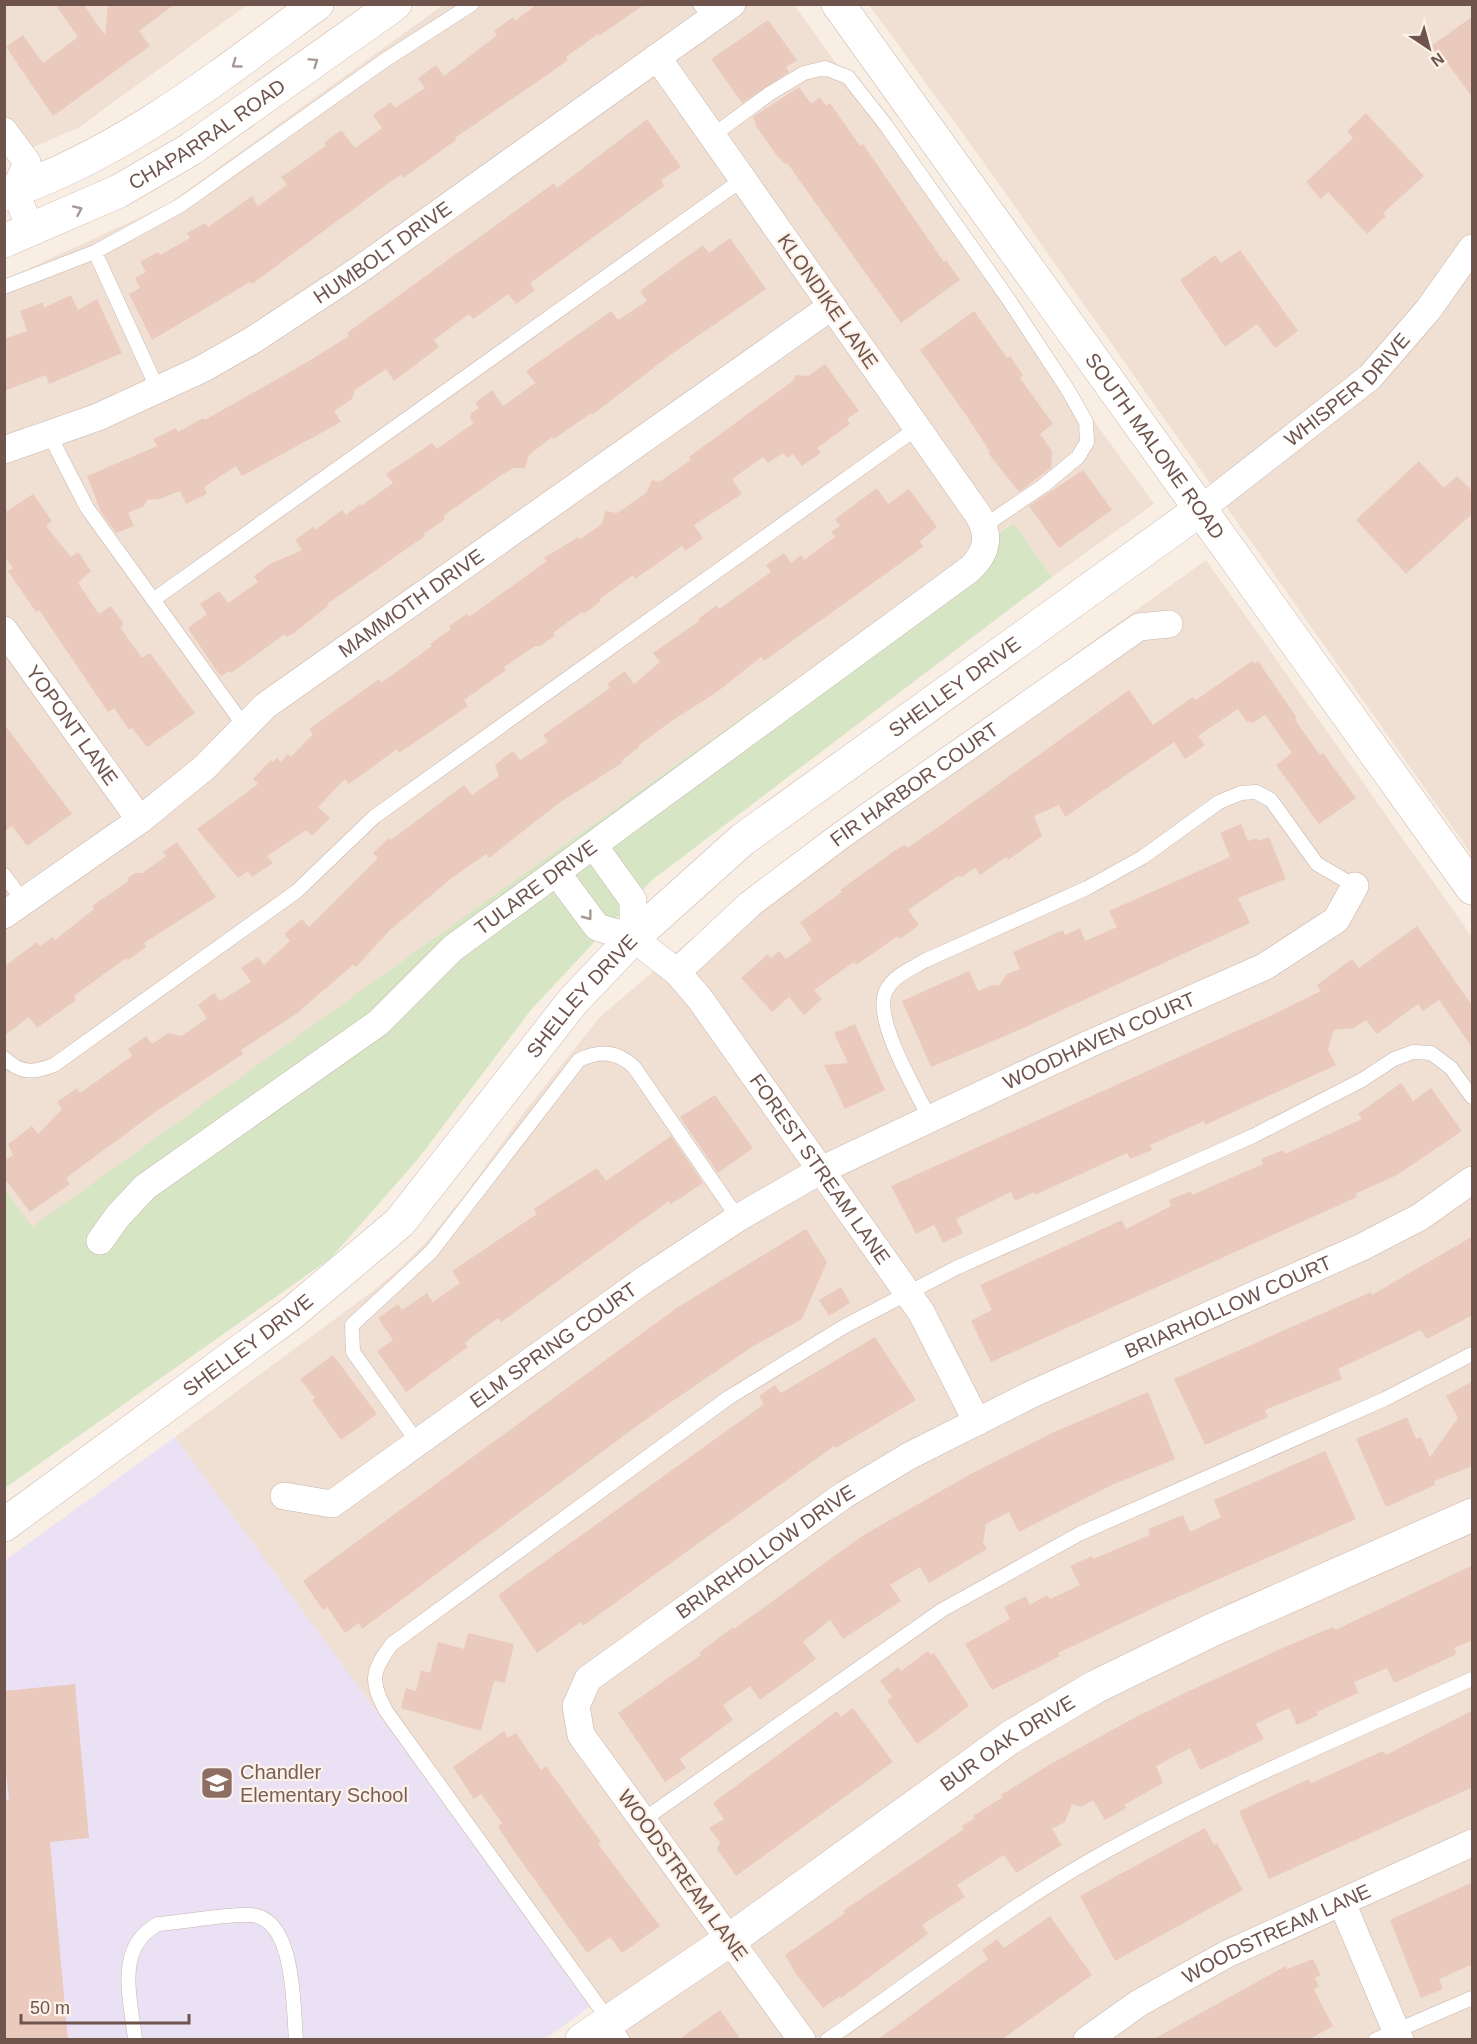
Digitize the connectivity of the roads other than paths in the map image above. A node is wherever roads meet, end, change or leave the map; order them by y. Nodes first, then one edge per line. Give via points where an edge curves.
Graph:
1 (318, 4) edge
2 (395, 4) edge
3 (472, 4) edge
4 (838, 4) edge
5 (715, 9) edge
6 (657, 57) junction
7 (4, 131) edge
8 (712, 136) junction
9 (743, 179) junction
10 (8, 190) edge
11 (18, 236) edge
12 (1473, 248) edge
13 (95, 252) junction
14 (4, 287) edge
15 (832, 306) junction
16 (158, 390) junction
17 (917, 428) junction
18 (49, 434) junction
19 (4, 450) edge
20 (1201, 509) junction
21 (984, 538) junction
22 (153, 600) junction
23 (1169, 624) dead end
24 (4, 630) edge
25 (245, 727) junction
26 (140, 820) junction
27 (594, 846) junction
28 (557, 873) junction
29 (4, 875) edge
30 (1355, 886) joint
31 (1473, 888) edge
32 (14, 909) edge
33 (633, 938) junction
34 (677, 972) junction
35 (4, 1058) edge
36 (1473, 1097) edge
37 (930, 1119) junction
38 (821, 1170) junction
39 (1473, 1180) edge
40 (738, 1218) junction
41 (100, 1241) dead end
42 (908, 1293) junction
43 (1473, 1354) edge
44 (977, 1422) junction
45 (418, 1443) junction
46 (284, 1496) dead end
47 (1473, 1515) edge
48 (4, 1525) edge
49 (1473, 1679) edge
50 (576, 1706) joint
51 (643, 1820) junction
52 (1473, 1844) edge
53 (1342, 1903) junction
54 (731, 1939) junction
55 (1473, 1998) edge
56 (616, 2029) edge
57 (1390, 2036) edge
58 (135, 2040) edge
59 (296, 2040) edge
60 (582, 2040) edge
61 (802, 2040) edge
62 (827, 2040) edge
63 (1087, 2040) edge

1 -> 10 street, CHAPARRAL ROAD via 167,114 96,155
11 -> 2 street, CHAPARRAL ROAD via 119,191 191,149
3 - 13 lane via 385,60 181,205
4 - 20 street, SOUTH MALONE ROAD
5 - 6 street, HUMBOLT DRIVE
6 - 8 street, KLONDIKE LANE
6 - 16 street, HUMBOLT DRIVE via 311,302 253,340
7 - 10 street via 27,162
8 - 9 street, KLONDIKE LANE
8 - 21 lane via 804,73 825,68 848,77 1007,297 1086,422 1087,442 1078,457
9 - 15 street, KLONDIKE LANE
9 - 22 lane
10 - 11 street
12 - 20 street, WHISPER DRIVE via 1428,310 1370,377
13 - 14 lane
13 - 16 lane
15 - 17 street, KLONDIKE LANE
15 - 25 street, MAMMOTH DRIVE via 266,706
16 - 18 street, HUMBOLT DRIVE
17 - 21 street, KLONDIKE LANE
17 - 35 lane via 374,817 297,891 54,1065 36,1072 13,1066
18 - 19 street, HUMBOLT DRIVE
18 - 22 lane via 87,508
20 - 31 street, SOUTH MALONE ROAD
20 - 33 street, SHELLEY DRIVE via 742,840
21 - 27 street, TULARE DRIVE via 979,561 970,569
22 - 25 lane
23 - 34 street, FIR HARBOR COURT via 1140,627 843,834 750,904
24 - 26 street, YOPONT LANE
25 - 26 street, MAMMOTH DRIVE via 205,767
26 - 32 street, MAMMOTH DRIVE
27 - 28 street, TULARE DRIVE
27 - 33 street via 633,900
28 -> 33 street, FOREST STREAM LANE via 597,927
28 - 41 street, TULARE DRIVE via 453,948 378,1023 145,1187
29 - 32 lane
30 - 37 street, WOODHAVEN COURT via 1336,920 1264,967
30 - 37 lane via 1317,864 1271,800 1256,792 1241,793 1219,802 1143,857 1087,888 924,961 898,976 886,990 882,1006 889,1032
33 - 34 street, FOREST STREAM LANE
33 - 48 street, SHELLEY DRIVE via 573,1001 400,1222 292,1313
34 - 38 street, FOREST STREAM LANE
36 - 42 lane via 1452,1068 1431,1053 1413,1052 1253,1136
37 - 38 street, WOODHAVEN COURT
38 - 40 street, ELM SPRING COURT
38 - 42 street, FOREST STREAM LANE
39 - 44 street, BRIARHOLLOW COURT via 1420,1216 1362,1247
40 - 45 street, ELM SPRING COURT via 644,1280
40 - 45 lane via 626,1059 602,1052 579,1060 438,1244 352,1325 353,1352
42 - 44 street, FOREST STREAM LANE
42 - 56 lane via 845,1326 728,1398 392,1644 379,1661 374,1688 386,1712
43 - 51 lane via 1386,1400 1081,1533 942,1610
44 - 50 street, BRIARHOLLOW DRIVE via 844,1495 722,1581 588,1679
45 - 46 street, ELM SPRING COURT via 332,1504
47 - 54 street, BUR OAK DRIVE via 1212,1630 1095,1687 942,1784
49 - 62 lane via 1184,1808 1023,1901
50 - 51 street, WOODSTREAM LANE via 581,1735
51 - 54 street, WOODSTREAM LANE
52 - 53 street, WOODSTREAM LANE
53 - 57 street
53 - 63 street, WOODSTREAM LANE via 1227,1954 1139,2003
54 - 56 street, BUR OAK DRIVE
54 - 61 street, WOODSTREAM LANE
55 - 57 lane
56 - 60 street, BUR OAK DRIVE
58 - 59 lane via 129,1968 136,1941 158,1924 253,1915 281,1937 288,1953

